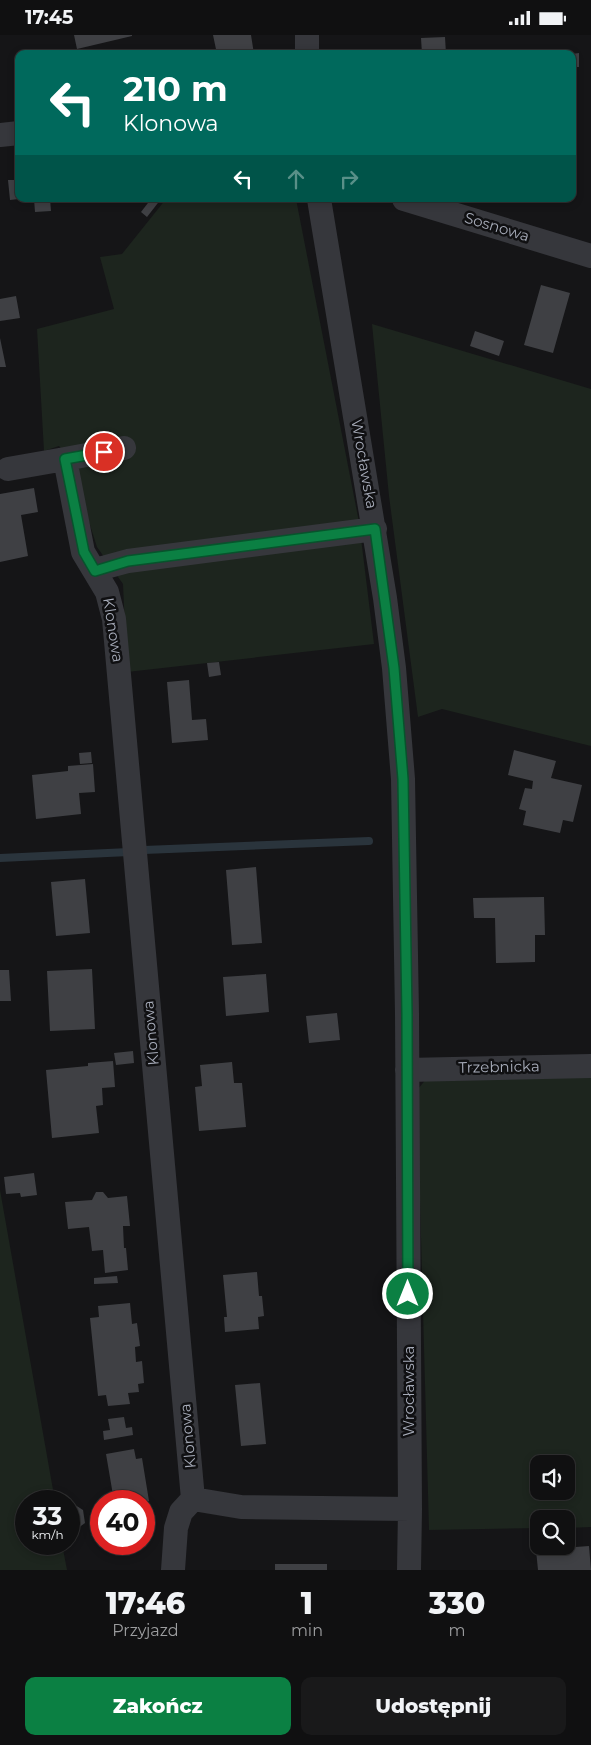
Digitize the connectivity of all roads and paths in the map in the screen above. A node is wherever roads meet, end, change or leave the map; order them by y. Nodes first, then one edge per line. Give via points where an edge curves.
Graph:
1 (307, 35) edge
2 (307, 50) edge
3 (15, 133) edge
4 (0, 135) edge
5 (320, 202) edge
6 (414, 202) edge
7 (591, 256) edge
8 (124, 448) dead end
9 (65, 459) junction
10 (8, 469) dead end
11 (375, 529) junction
12 (95, 571) junction
13 (591, 1066) edge
14 (407, 1070) junction
15 (193, 1499) junction
16 (410, 1509) junction
17 (173, 1570) edge
18 (409, 1570) edge

1 - 2 street
3 - 4 street
5 - 11 street, Wrocławska
6 - 7 street, Sosnowa
8 - 9 street
9 - 10 street
9 - 12 street, Klonowa via 84,552
11 - 12 street via 128,561
11 - 14 street, Wrocławska via 394,668 403,779
12 - 15 street, Klonowa via 107,592 114,628
13 - 14 street, Trzebnicka
14 - 16 street, Wrocławska
15 - 16 street via 241,1507
15 - 17 street via 181,1511 176,1528
16 - 18 street, Wrocławska

